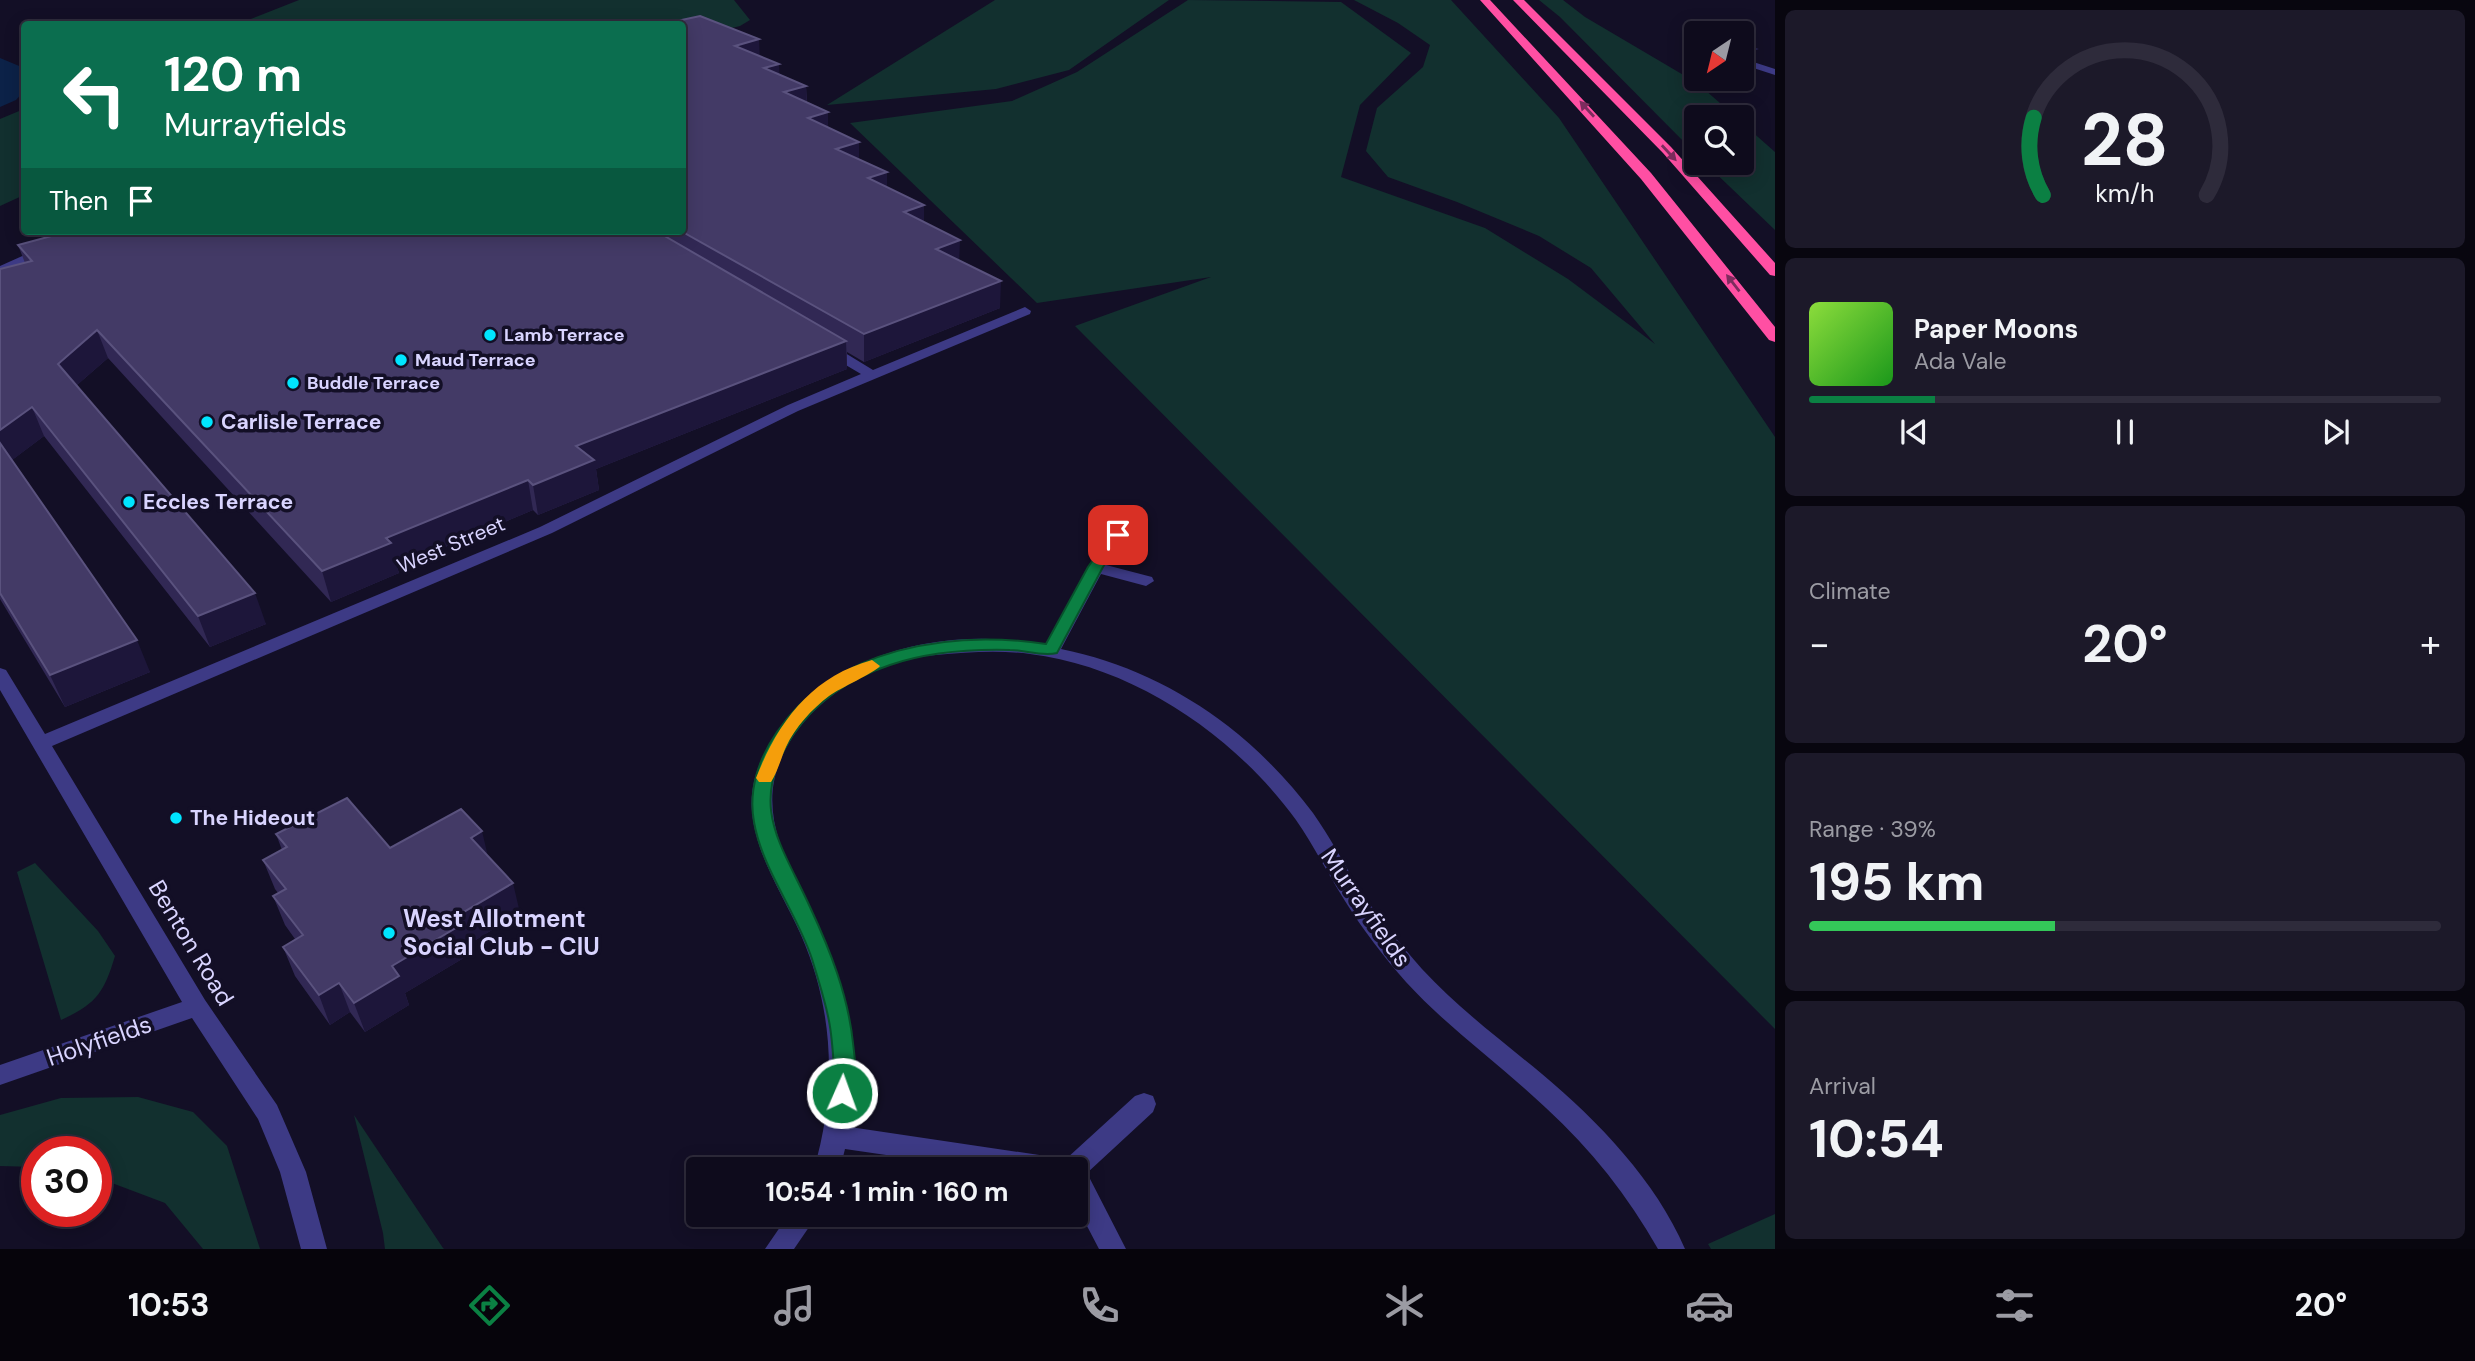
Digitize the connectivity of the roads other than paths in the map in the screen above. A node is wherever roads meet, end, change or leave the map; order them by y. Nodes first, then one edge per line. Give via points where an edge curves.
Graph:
1 (1485, 0) edge
2 (1517, 0) edge
3 (1754, 65) edge
4 (1775, 72) edge
5 (79, 235) edge
6 (0, 271) edge
7 (1775, 272) edge
8 (1025, 310) dead end
9 (1775, 337) edge
10 (811, 339) edge
11 (872, 375) junction
12 (1118, 535) dead end
13 (1096, 567) junction
14 (1146, 581) dead end
15 (1051, 650) junction
16 (0, 674) edge
17 (41, 743) junction
18 (197, 1007) junction
19 (0, 1075) edge
20 (1144, 1104) dead end
21 (838, 1137) junction
22 (831, 1157) edge
23 (979, 1157) edge
24 (1086, 1157) edge
25 (1088, 1201) edge
26 (796, 1227) edge
27 (314, 1249) edge
28 (778, 1249) edge
29 (1113, 1249) edge
30 (1672, 1249) edge

9 -> 1 highway via 1646,176
2 -> 7 highway via 1667,150
3 - 4 street
5 - 6 street
8 - 11 street, West Street
10 - 11 street
11 - 17 street, West Street via 793,408 546,530
12 - 13 street
13 - 14 street
13 - 15 street
15 - 21 street, Murrayfields via 1018,645 947,646 916,651 851,674 797,716 767,766 761,796 763,822 822,957 840,1021 845,1071
15 - 30 street, Murrayfields via 1135,678 1202,717 1240,747 1300,810 1361,909 1415,976 1459,1020 1572,1116 1614,1161
16 - 17 street, Benton Road
17 - 18 street, Benton Road
18 - 19 street, Holyfields
18 - 27 street, Benton Road via 268,1113 293,1172
20 - 24 street
21 - 22 street, Murrayfields
21 - 23 street
25 - 29 street
26 - 28 street

